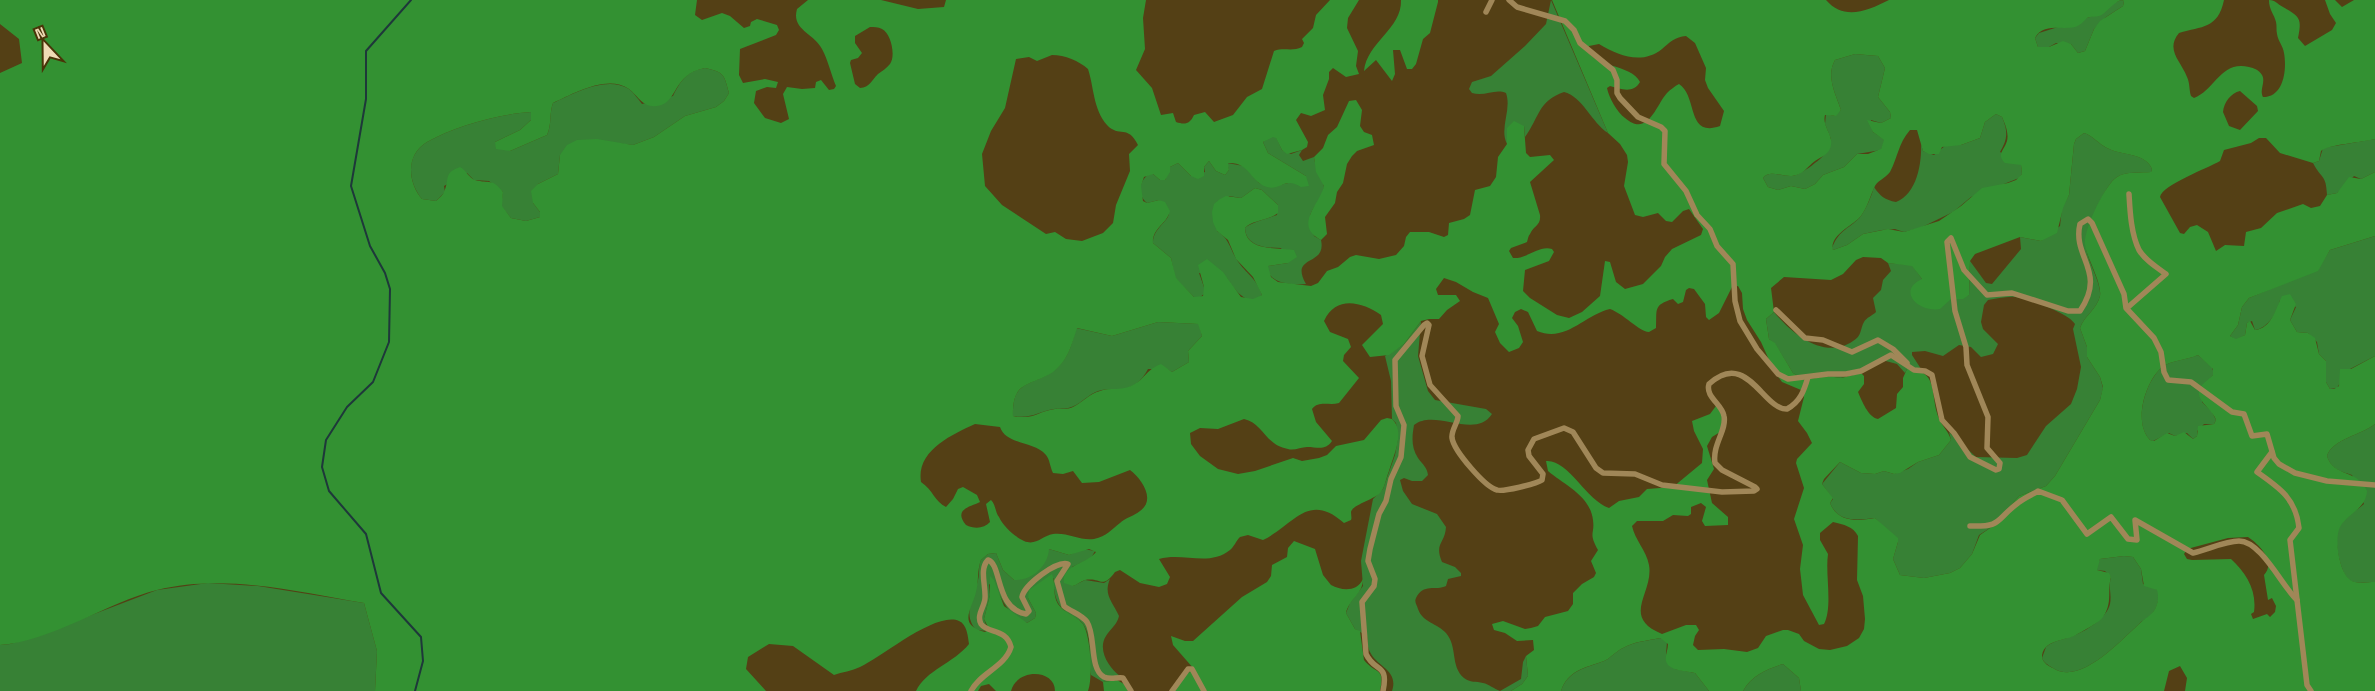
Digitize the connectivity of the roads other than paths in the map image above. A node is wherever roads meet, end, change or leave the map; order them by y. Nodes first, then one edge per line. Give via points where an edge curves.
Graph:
1 (1492, 0) edge
2 (1508, 0) edge
3 (1486, 12) dead end
4 (2129, 194) dead end
5 (2127, 308) junction
6 (1776, 310) dead end
7 (1914, 370) junction
8 (1808, 377) junction
9 (2272, 452) junction
10 (2375, 485) edge
11 (1970, 526) dead end
12 (2297, 600) junction
13 (971, 691) edge
14 (1131, 691) edge
15 (1172, 691) edge
16 (1204, 691) edge
17 (1383, 691) edge
18 (2311, 691) edge

1 - 3 street
2 - 8 street via 1517,7 1565,21 1580,43 1613,70 1620,98 1638,117 1664,131 1664,164 1686,192 1697,215 1710,229 1717,246 1733,264 1735,301 1740,321 1778,374 1788,379
4 - 5 street via 2139,249 2149,262 2166,274
5 - 7 street via 2124,294 2088,219 2080,224 2077,239 2090,270 2088,300 2080,311 2068,311 2012,293 1987,295 1964,270 1951,238 1947,242 1955,311 1966,347 1967,365 1988,418 1987,448 2001,466 1996,470 1970,457 1942,420 1932,375
5 - 9 street via 2154,338 2168,380 2191,382 2232,412 2244,414 2252,436 2267,434
6 - 7 street via 1805,338 1823,340 1852,352 1878,340 1893,349
7 - 8 street via 1891,355 1861,371
8 - 17 street via 1802,395 1787,409 1779,408 1740,375 1723,375 1709,384 1709,392 1724,418 1715,449 1715,463 1755,487 1754,491 1722,492 1667,486 1635,474 1603,473 1596,468 1573,432 1564,428 1534,439 1528,450 1528,456 1542,474 1542,480 1499,491 1489,486 1464,462 1454,445 1452,434 1458,416 1430,385 1422,356 1429,325 1424,325 1395,360 1396,406 1404,425 1401,457 1386,501 1378,514 1370,549 1368,561 1374,586 1362,602 1366,654 1383,670
9 - 10 street via 2279,464 2308,477
9 - 12 street via 2257,472 2283,490 2298,517 2299,528 2290,540
11 - 12 street via 1998,523 2017,503 2038,491 2062,500 2087,534 2111,517 2128,539 2137,540 2135,520 2194,553 2238,541 2252,544
12 - 18 street via 2307,685
13 - 14 street via 1003,659 1010,647 1004,635 980,622 986,596 984,568 988,560 994,564 1000,588 1008,602 1018,612 1026,614 1029,611 1022,597 1026,586 1058,565 1068,564 1057,581 1064,606 1088,624 1100,674 1107,678 1123,678
15 - 16 street via 1188,668

